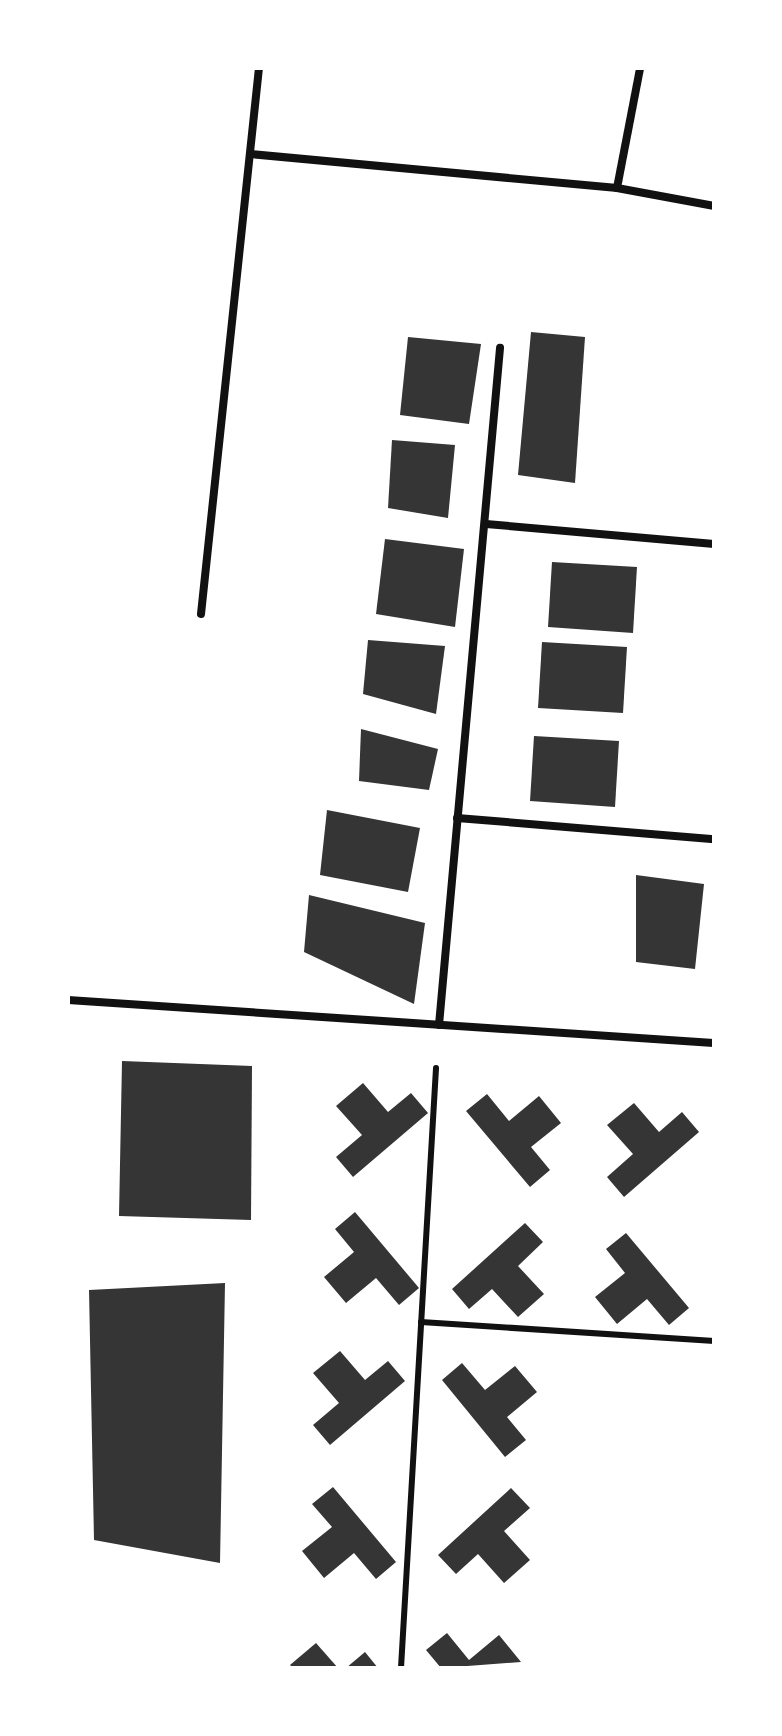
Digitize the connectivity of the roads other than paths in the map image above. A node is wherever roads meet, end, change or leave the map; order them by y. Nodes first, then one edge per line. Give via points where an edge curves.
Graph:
1 (259, 68) edge
2 (640, 68) edge
3 (250, 154) junction
4 (617, 188) junction
5 (714, 206) edge
6 (500, 348) dead end
7 (486, 524) junction
8 (714, 544) edge
9 (201, 614) dead end
10 (457, 818) junction
11 (714, 839) edge
12 (68, 1000) edge
13 (439, 1025) junction
14 (714, 1043) edge
15 (436, 1068) dead end
16 (421, 1322) junction
17 (714, 1341) edge
18 (401, 1668) edge

1 - 3 street
2 - 4 street
3 - 4 street
3 - 9 street
4 - 5 street
6 - 7 street
7 - 8 street
7 - 10 street
10 - 11 street
10 - 13 street
12 - 13 street
13 - 14 street
15 - 16 lane
16 - 17 lane
16 - 18 lane

